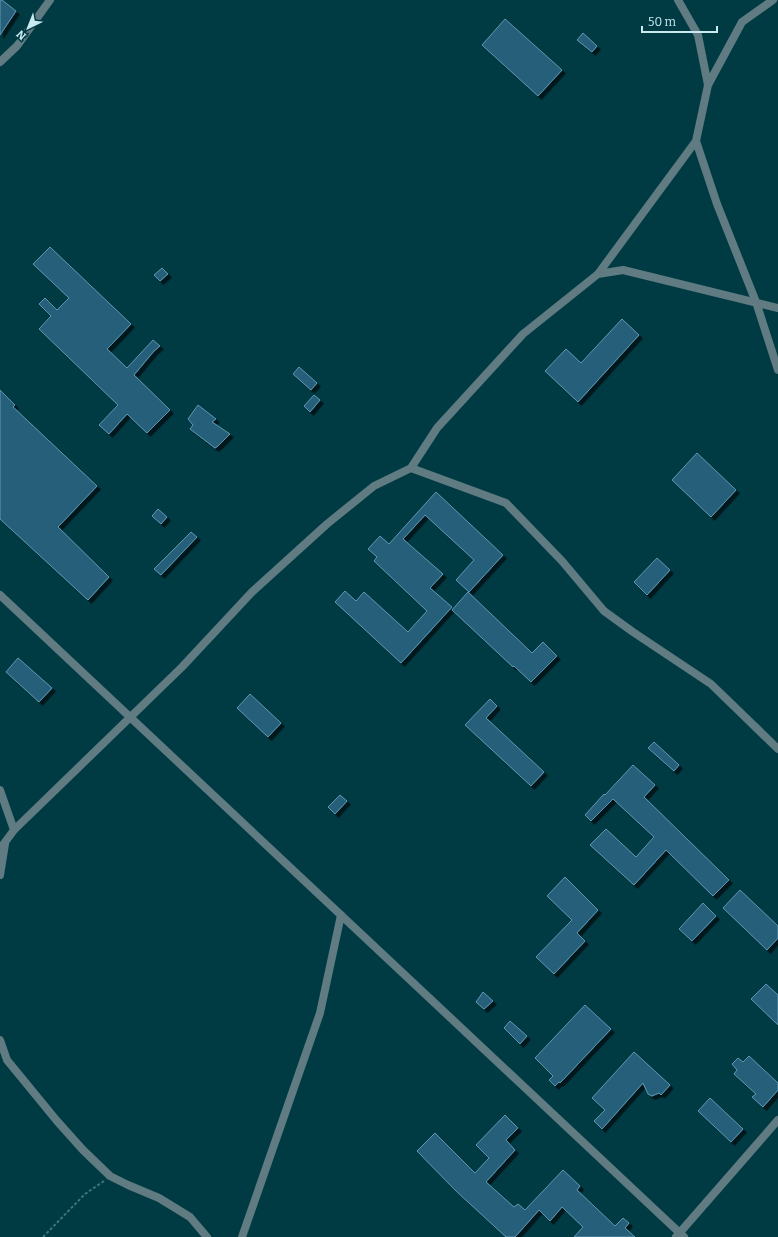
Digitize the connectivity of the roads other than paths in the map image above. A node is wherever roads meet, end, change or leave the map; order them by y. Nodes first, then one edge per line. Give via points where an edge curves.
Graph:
1 (50, 0) edge
2 (678, 0) edge
3 (773, 0) edge
4 (0, 62) edge
5 (708, 85) junction
6 (696, 141) junction
7 (598, 274) junction
8 (756, 302) junction
9 (778, 308) edge
10 (778, 370) edge
11 (411, 468) junction
12 (0, 595) edge
13 (130, 717) junction
14 (778, 749) edge
15 (0, 790) edge
16 (14, 830) junction
17 (2, 847) edge
18 (0, 875) edge
19 (341, 915) junction
20 (0, 1040) edge
21 (778, 1120) edge
22 (680, 1235) edge
23 (207, 1237) edge
24 (242, 1237) edge

1 - 4 street via 17,46
2 - 5 street via 698,35
3 - 5 street via 742,22
5 - 6 street
6 - 7 street
6 - 8 street via 717,204
7 - 8 street via 623,270
7 - 11 street via 523,334 437,428
8 - 9 street
8 - 10 street
11 - 13 street via 374,486 327,524 252,592 182,668
11 - 14 street via 506,503 562,561 604,611 711,684
12 - 13 street
13 - 16 street
13 - 19 street
15 - 16 street
16 - 17 street
17 - 18 street
19 - 22 street
19 - 24 street via 320,1013
20 - 23 street via 7,1060 57,1121 110,1176 160,1198 190,1216
21 - 22 street

